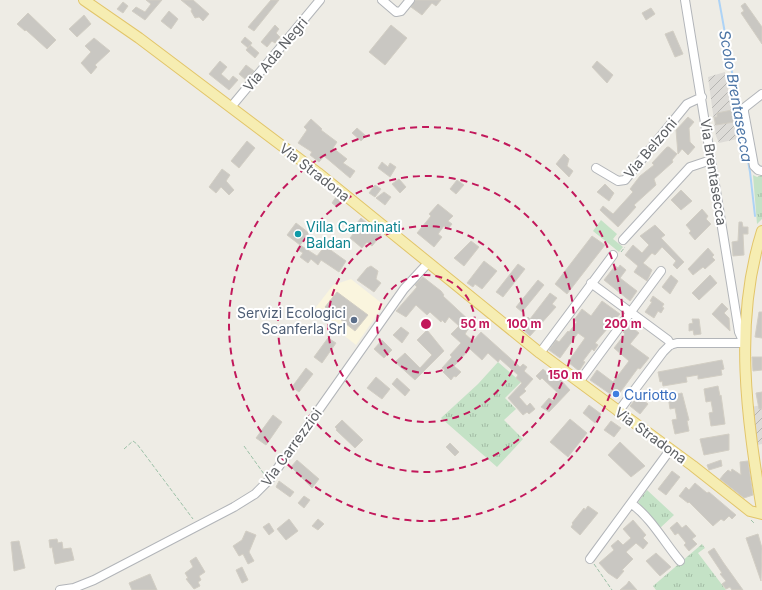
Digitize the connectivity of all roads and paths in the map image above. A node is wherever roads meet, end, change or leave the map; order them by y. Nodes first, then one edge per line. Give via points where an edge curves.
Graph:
1 (84, 0) edge
2 (320, 0) edge
3 (382, 0) edge
4 (410, 0) edge
5 (685, 0) edge
6 (762, 94) edge
7 (702, 98) junction
8 (231, 107) junction
9 (711, 160) junction
10 (596, 168) dead end
11 (762, 171) edge
12 (762, 232) edge
13 (623, 240) dead end
14 (613, 255) dead end
15 (428, 263) junction
16 (661, 271) dead end
17 (591, 283) junction
18 (630, 313) junction
19 (744, 343) junction
20 (671, 345) junction
21 (540, 353) junction
22 (579, 382) junction
23 (618, 412) junction
24 (244, 446) dead end
25 (124, 449) dead end
26 (670, 450) junction
27 (261, 470) dead end
28 (632, 504) junction
29 (762, 510) edge
30 (762, 514) edge
31 (747, 518) dead end
32 (755, 524) dead end
33 (198, 526) junction
34 (590, 559) joint
35 (680, 561) dead end
36 (60, 590) edge
37 (612, 590) edge

1 - 8 main road, Via Stradona
2 - 8 street, Via Ada Negri
3 - 4 street via 396,12 401,11
5 - 7 street, Via Brentasecca
6 - 11 street via 744,108 744,112 754,166
7 - 9 street, Via Brentasecca
7 - 10 street, Via Belzoni via 687,104 625,180 618,181
8 - 15 main road, Via Stradona
9 - 13 street via 690,167
9 - 19 street, Via Brentasecca via 738,332
12 - 19 main road via 752,266
14 - 17 street
15 - 21 main road, Via Stradona
15 - 33 street, Via Carrezzioi via 404,289 269,480 247,500
16 - 18 street
17 - 18 street
17 - 21 street
18 - 20 street via 668,340
18 - 22 street
19 - 20 street
19 - 29 main road via 745,385
20 - 23 street
21 - 22 main road, Via Stradona
22 - 23 main road, Via Stradona
23 - 26 main road, Via Stradona
24 - 27 path
25 - 33 path via 133,441 137,444
26 - 28 street
26 - 30 main road, Via Stradona via 750,511
28 - 34 street
28 - 35 street
31 - 32 path
33 - 36 street, Via Carrezzioi via 94,580 74,588
34 - 37 path

